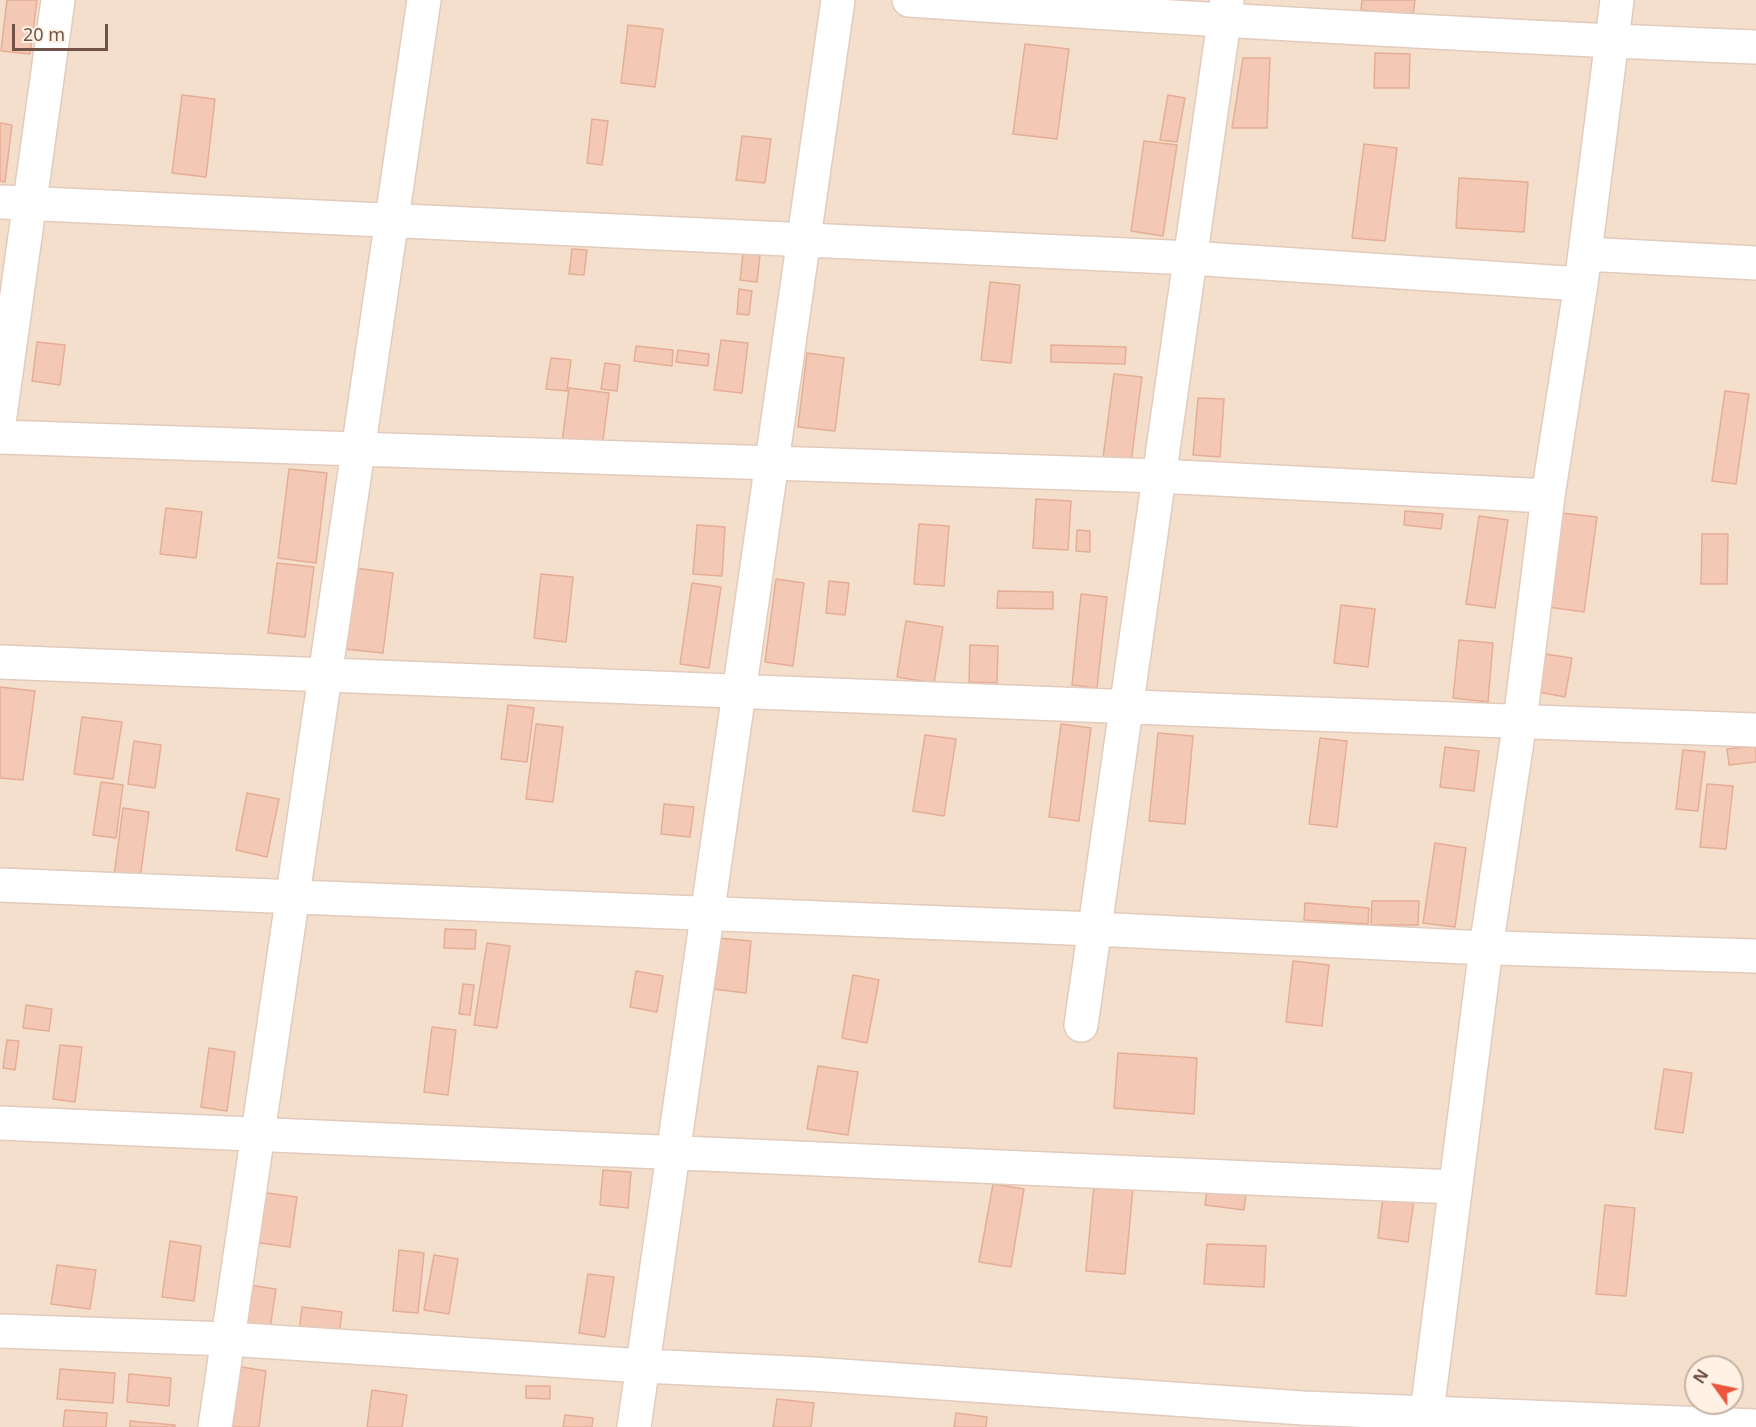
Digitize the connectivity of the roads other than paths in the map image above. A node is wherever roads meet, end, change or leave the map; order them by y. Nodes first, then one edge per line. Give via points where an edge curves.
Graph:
1 (58, 0) edge
2 (424, 0) edge
3 (838, 0) edge
4 (909, 0) edge
5 (1617, 0) edge
6 (1226, 10) edge
7 (1611, 41) junction
8 (1756, 47) edge
9 (15, 203) edge
10 (393, 221) junction
11 (805, 240) junction
12 (1190, 258) junction
13 (1756, 263) edge
14 (1583, 269) junction
15 (0, 416) edge
16 (0, 437) edge
17 (359, 449) junction
18 (772, 464) junction
19 (1159, 476) junction
20 (1548, 496) junction
21 (0, 662) edge
22 (325, 675) junction
23 (739, 692) junction
24 (1126, 707) junction
25 (1520, 721) junction
26 (1756, 730) edge
27 (0, 885) edge
28 (293, 897) junction
29 (707, 913) junction
30 (1094, 929) junction
31 (1486, 948) junction
32 (1756, 956) edge
33 (1081, 1024) dead end
34 (0, 1123) edge
35 (258, 1135) junction
36 (673, 1154) junction
37 (1455, 1187) junction
38 (0, 1330) edge
39 (228, 1340) junction
40 (644, 1366) junction
41 (1427, 1412) junction
42 (1756, 1426) edge
43 (215, 1427) edge
44 (634, 1427) edge

1 - 9 street
2 - 10 street
3 - 11 street
4 - 6 street
5 - 7 street
6 - 7 street
6 - 12 street
7 - 8 street
7 - 14 street
9 - 10 street
9 - 15 street
10 - 11 street
10 - 17 street
11 - 12 street
11 - 18 street
12 - 14 street
12 - 19 street
13 - 14 street
14 - 20 street
16 - 17 street
17 - 18 street
17 - 22 street
18 - 19 street
18 - 23 street
19 - 20 street
19 - 24 street
20 - 25 street
21 - 22 street
22 - 23 street
22 - 28 street
23 - 24 street
23 - 29 street
24 - 25 street
24 - 30 street
25 - 26 street
25 - 31 street
27 - 28 street
28 - 29 street
28 - 35 street
29 - 30 street
29 - 36 street
30 - 31 street
30 - 33 street
31 - 32 street
31 - 37 street
34 - 35 street
35 - 36 street
35 - 39 street
36 - 37 street
36 - 40 street
37 - 41 street
38 - 39 street
39 - 40 street
39 - 43 street
40 - 41 street via 1303,1408
40 - 44 street
41 - 42 street

